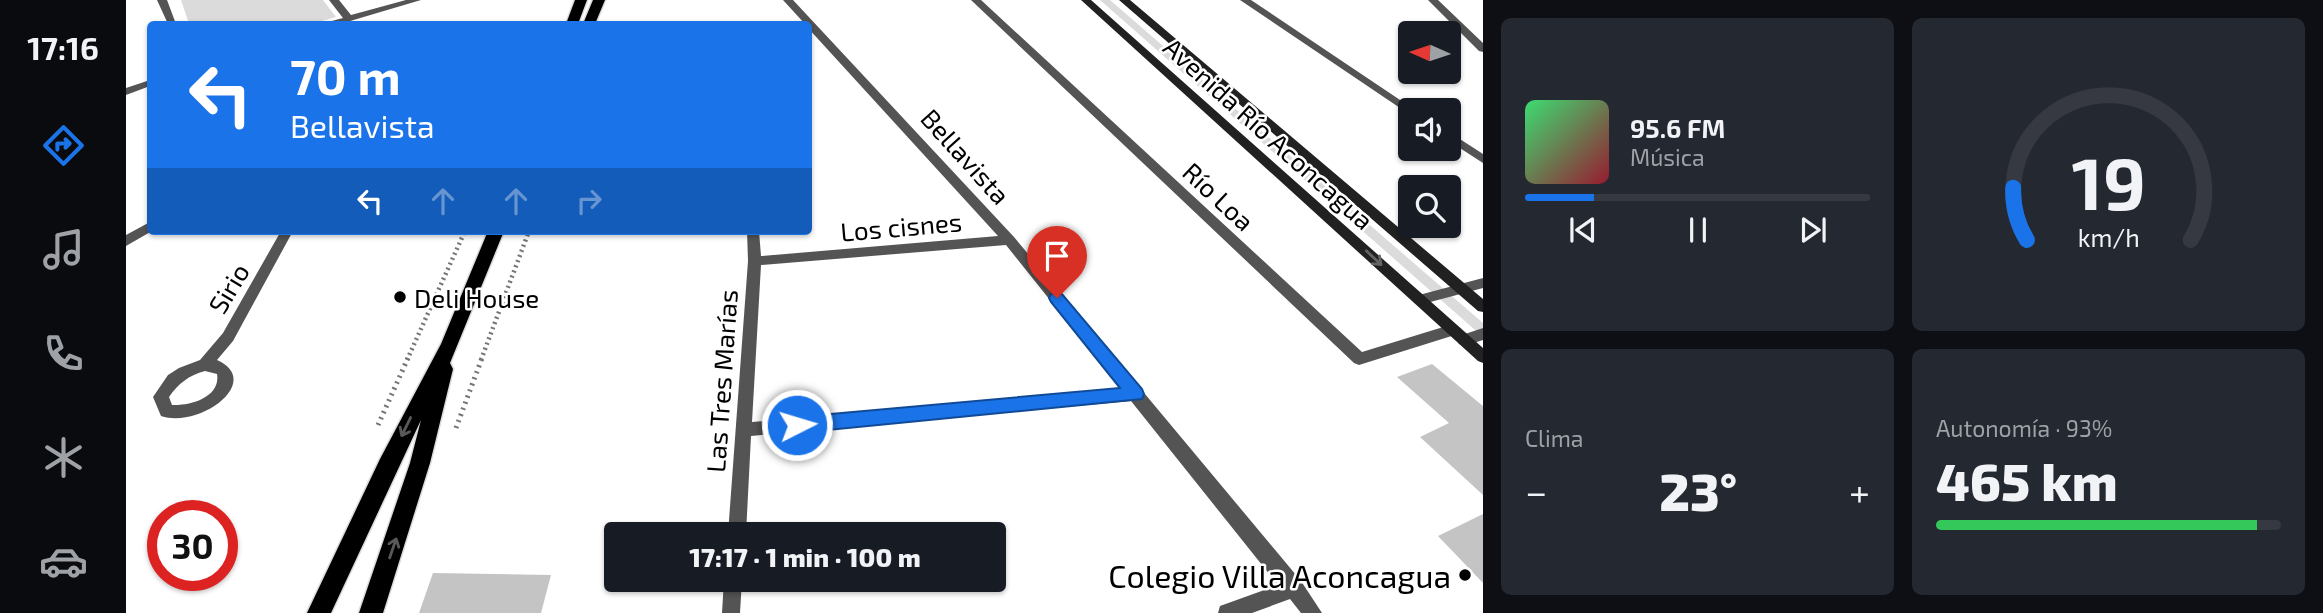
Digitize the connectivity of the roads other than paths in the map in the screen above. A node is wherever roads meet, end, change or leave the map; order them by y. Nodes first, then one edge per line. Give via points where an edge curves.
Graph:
1 (162, 0) edge
2 (334, 0) edge
3 (416, 0) edge
4 (581, 0) edge
5 (599, 0) edge
6 (788, 0) edge
7 (976, 0) edge
8 (1086, 0) edge
9 (1124, 0) edge
10 (1245, 0) edge
11 (1433, 0) edge
12 (349, 19) junction
13 (171, 21) edge
14 (342, 21) edge
15 (573, 21) edge
16 (590, 21) edge
17 (807, 21) edge
18 (812, 26) edge
19 (1483, 49) edge
20 (147, 84) edge
21 (126, 92) edge
22 (1398, 102) edge
23 (1461, 144) edge
24 (1483, 159) edge
25 (147, 228) edge
26 (285, 235) edge
27 (493, 235) edge
28 (753, 235) edge
29 (1009, 240) junction
30 (126, 241) edge
31 (755, 261) junction
32 (1483, 283) edge
33 (1461, 288) junction
34 (1419, 299) junction
35 (1483, 307) edge
36 (1483, 334) edge
37 (1458, 335) junction
38 (450, 345) junction
39 (1483, 357) edge
40 (205, 365) dead end
41 (1135, 394) junction
42 (745, 430) junction
43 (738, 522) edge
44 (1294, 588) junction
45 (732, 592) edge
46 (319, 613) edge
47 (371, 613) edge
48 (731, 613) edge
49 (1227, 613) edge
50 (1312, 613) edge

1 - 13 street
2 - 12 street
3 - 12 street
4 - 15 main road
5 - 16 main road
6 - 17 street, Bellavista
7 - 37 street, Río Loa via 1359,359
8 -> 34 street, Avenida Río Aconcagua
9 - 33 street, Avenida Río Aconcagua
10 - 22 street
11 - 19 street
12 - 14 street
18 - 29 street, Bellavista
20 - 21 street
23 - 24 street
25 - 30 street
26 - 40 street, Sirio via 228,337
27 - 38 main road
28 - 31 street, Las Tres Marías
29 - 31 street, Los cisnes
29 - 41 street, Bellavista
31 - 42 street, Las Tres Marías
32 - 33 street
33 - 34 street
33 - 35 street, Avenida Río Aconcagua
34 - 37 street, Avenida Río Aconcagua
36 - 37 street
37 - 39 street, Avenida Río Aconcagua
38 -> 46 main road
47 -> 38 main road via 420,463
41 - 42 street
41 - 44 street, Bellavista
42 - 43 street, Las Tres Marías
44 - 49 street
44 - 50 street, Bellavista
45 - 48 street

